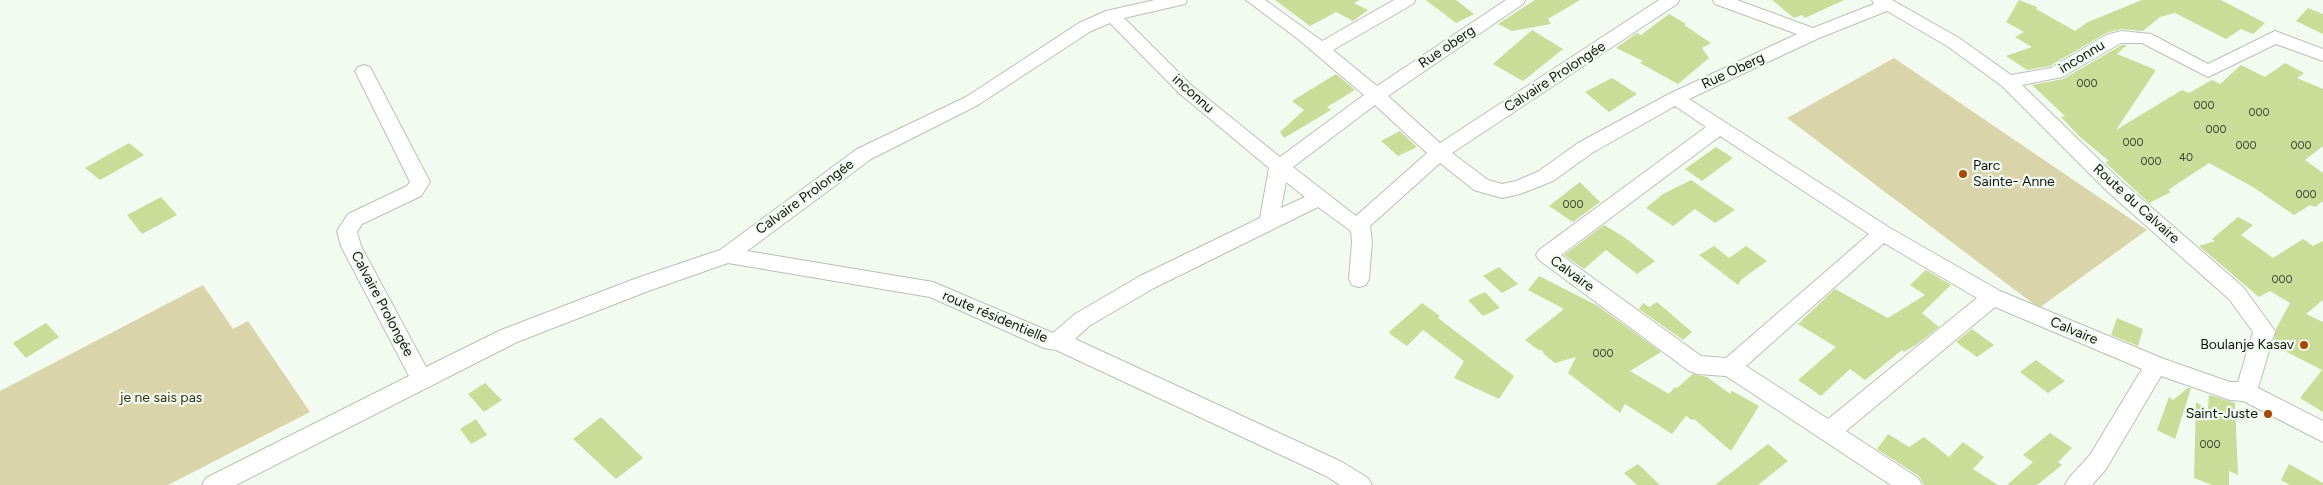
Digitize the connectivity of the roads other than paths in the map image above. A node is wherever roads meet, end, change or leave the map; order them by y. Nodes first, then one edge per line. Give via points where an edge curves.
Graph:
1 (1180, 0) edge
2 (1254, 0) edge
3 (1406, 0) edge
4 (1517, 0) edge
5 (1671, 0) edge
6 (1721, 0) edge
7 (1883, 3) edge
8 (1112, 15) junction
9 (1813, 34) junction
10 (1321, 49) junction
11 (2323, 55) edge
12 (364, 71) dead end
13 (2008, 82) junction
14 (1376, 94) junction
15 (1675, 98) junction
16 (1719, 127) junction
17 (1439, 153) junction
18 (1279, 167) junction
19 (1319, 198) junction
20 (1269, 222) junction
21 (1360, 224) junction
22 (1883, 233) junction
23 (727, 255) junction
24 (1359, 278) dead end
25 (1993, 297) junction
26 (1058, 341) junction
27 (2156, 365) junction
28 (1730, 367) junction
29 (422, 380) junction
30 (2246, 392) junction
31 (1829, 432) junction
32 (2323, 432) edge
33 (214, 485) edge
34 (1360, 485) edge
35 (1910, 485) edge
36 (2077, 485) edge

1 - 8 street, Calvaire Prolongée
2 - 10 street
3 - 10 street
4 - 14 street, Rue oberg
5 - 17 street, Calvaire Prolongée
6 - 9 street
7 - 9 street, Rue Oberg
7 - 13 street, Route du Calvaire via 1953,42
8 - 18 street, inconnu via 1185,89
8 - 23 street, Calvaire Prolongée via 1085,27 972,101 864,154
9 - 15 street, Rue Oberg
10 - 14 street
11 - 13 street, inconnu via 2275,37 2208,72 2153,41 2134,36 2112,39 2056,72
12 - 29 street, Calvaire Prolongée via 420,182 414,191 354,219 347,231 351,246
13 - 30 street, Route du Calvaire via 2115,187 2236,293 2264,331
14 - 17 street
14 - 18 street
15 - 16 street, Calvaire
15 - 17 street, Rue Oberg via 1585,148 1546,176 1520,187 1502,191 1481,185
16 - 22 street, Calvaire
16 - 28 street, Calvaire via 1546,255 1697,365
17 - 21 street
18 - 19 street, inconnu
18 - 20 street
19 - 20 street, route résidentielle
19 - 21 street, inconnu via 1353,224
20 - 26 street, route résidentielle via 1147,282 1082,320
21 - 24 street
22 - 25 street, Calvaire
22 - 28 street
23 - 26 street, route résidentielle via 933,290 1052,342
23 - 29 street, Calvaire Prolongée via 509,336
25 - 27 street, Calvaire
25 - 31 street
26 - 34 street via 1334,469
27 - 30 street, Calvaire via 2230,391
27 - 36 street via 2098,462
28 - 31 street, Calvaire
29 - 33 street, Calvaire Prolongée
30 - 32 street
31 - 35 street, Calvaire

